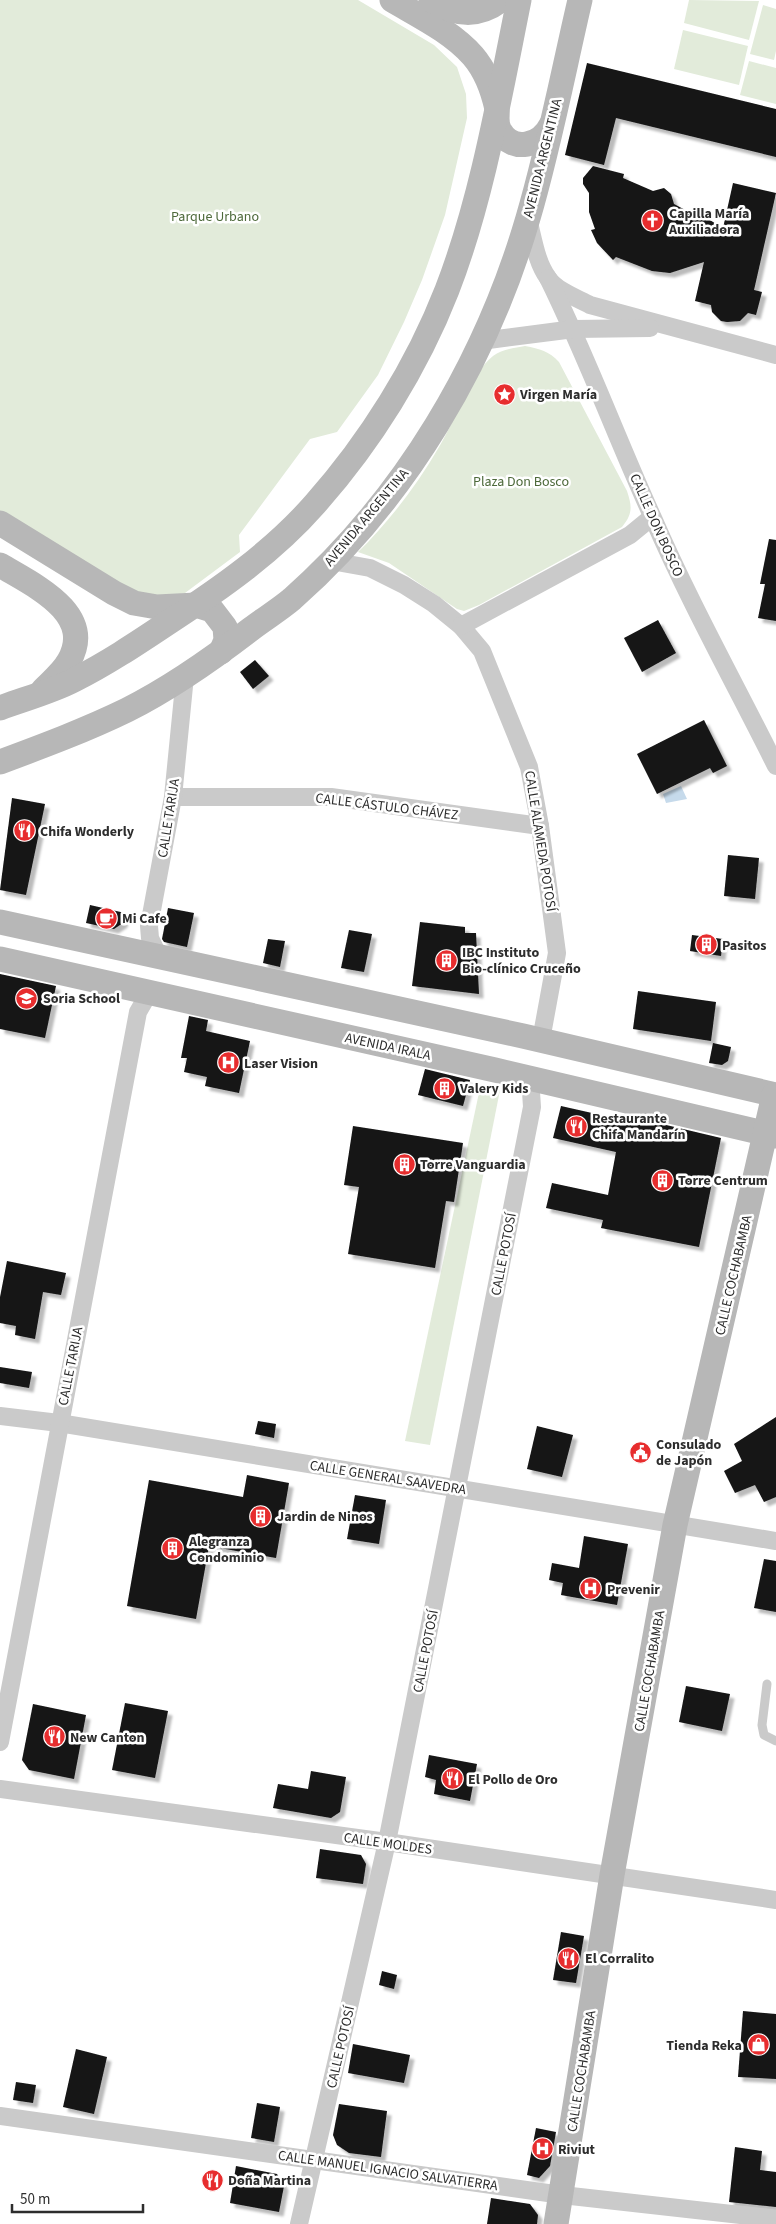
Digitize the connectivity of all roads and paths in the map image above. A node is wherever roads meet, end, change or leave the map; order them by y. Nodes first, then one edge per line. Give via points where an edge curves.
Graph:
1 (392, 0) edge
2 (431, 0) edge
3 (501, 0) edge
4 (519, 0) edge
5 (580, 0) edge
6 (497, 110) junction
7 (551, 125) junction
8 (528, 218) junction
9 (548, 278) junction
10 (670, 328) junction
11 (574, 329) junction
12 (481, 341) junction
13 (776, 355) edge
14 (652, 517) junction
15 (0, 523) edge
16 (331, 561) junction
17 (0, 565) edge
18 (196, 605) junction
19 (461, 626) junction
20 (221, 652) junction
21 (185, 676) junction
22 (41, 692) junction
23 (0, 708) edge
24 (768, 734) edge
25 (0, 762) edge
26 (776, 766) edge
27 (173, 797) junction
28 (540, 826) junction
29 (0, 922) edge
30 (159, 957) junction
31 (0, 960) edge
32 (149, 993) junction
33 (541, 1040) junction
34 (524, 1076) junction
35 (775, 1091) edge
36 (770, 1135) edge
37 (0, 1416) edge
38 (59, 1423) junction
39 (457, 1489) junction
40 (675, 1525) junction
41 (776, 1541) edge
42 (767, 1684) dead end
43 (776, 1741) edge
44 (0, 1742) edge
45 (0, 1789) edge
46 (387, 1842) junction
47 (612, 1875) junction
48 (776, 1900) edge
49 (0, 2116) edge
50 (314, 2160) junction
51 (562, 2195) junction
52 (776, 2219) edge
53 (300, 2224) edge
54 (556, 2224) edge

1 - 6 main road via 458,41 474,57 486,76
2 - 3 main road via 454,12 466,14 485,10
4 - 6 main road
5 - 7 main road, AVENIDA ARGENTINA
6 - 7 main road via 496,121 500,131 517,144 534,143 547,133
6 - 18 main road via 448,288 404,378 355,453 315,505 262,556
7 - 8 main road, AVENIDA ARGENTINA
8 - 9 street, CALLE DON BOSCO
8 - 12 main road, AVENIDA ARGENTINA via 504,289
9 - 10 street via 568,294 590,305
9 - 11 street, CALLE DON BOSCO
10 - 11 street
10 - 13 street
11 - 12 street
11 - 14 street, CALLE DON BOSCO
12 - 16 main road, AVENIDA ARGENTINA via 443,416 395,487
14 - 19 street via 630,535
14 - 24 street, CALLE DON BOSCO via 682,582
15 - 18 main road via 134,603 157,607
16 - 19 street, CALLE ALAMEDA POTOSÍ via 370,568 387,576 434,604
16 - 20 main road, AVENIDA ARGENTINA via 290,600
17 - 22 main road via 59,604 73,624 75,643 69,661
18 - 20 main road via 212,610 225,627 226,640
18 - 22 main road via 119,655 72,681
19 - 28 street, CALLE ALAMEDA POTOSÍ via 482,651 529,766
20 - 21 main road, AVENIDA ARGENTINA
21 - 25 main road, AVENIDA ARGENTINA via 128,710
21 - 27 street, CALLE TARIJA
22 - 23 main road
24 - 26 street, CALLE DON BOSCO
27 - 28 street, CALLE CÁSTULO CHÁVEZ via 331,797
27 - 30 street, CALLE TARIJA via 149,926 150,938
28 - 33 street, CALLE ALAMEDA POTOSÍ via 557,953
29 - 30 main road
30 - 33 main road
31 - 32 main road, AVENIDA IRALA
32 - 34 main road, AVENIDA IRALA
32 - 38 street, CALLE TARIJA via 138,1012
33 - 35 main road
34 - 36 main road, AVENIDA IRALA
34 - 39 street, CALLE POTOSÍ via 531,1092 532,1107
35 - 36 main road, CALLE COCHABAMBA
36 - 40 main road, CALLE COCHABAMBA
37 - 38 street, CALLE GENERAL SAAVEDRA
38 - 39 street, CALLE GENERAL SAAVEDRA
38 - 44 street, CALLE TARIJA
39 - 40 street, CALLE GENERAL SAAVEDRA
39 - 46 street, CALLE POTOSÍ
40 - 41 street, CALLE GENERAL SAAVEDRA
40 - 47 main road, CALLE COCHABAMBA
42 - 43 lane via 762,1725 764,1735
45 - 46 street, CALLE MOLDES
46 - 47 street, CALLE MOLDES
46 - 50 street, CALLE POTOSÍ
47 - 48 street, CALLE MOLDES
47 - 51 main road, CALLE COCHABAMBA
49 - 50 street, CALLE MANUEL IGNACIO SALVATIERRA
50 - 51 street, CALLE MANUEL IGNACIO SALVATIERRA
50 - 53 street, CALLE POTOSÍ
51 - 52 street, CALLE MANUEL IGNACIO SALVATIERRA
51 - 54 main road, CALLE COCHABAMBA

